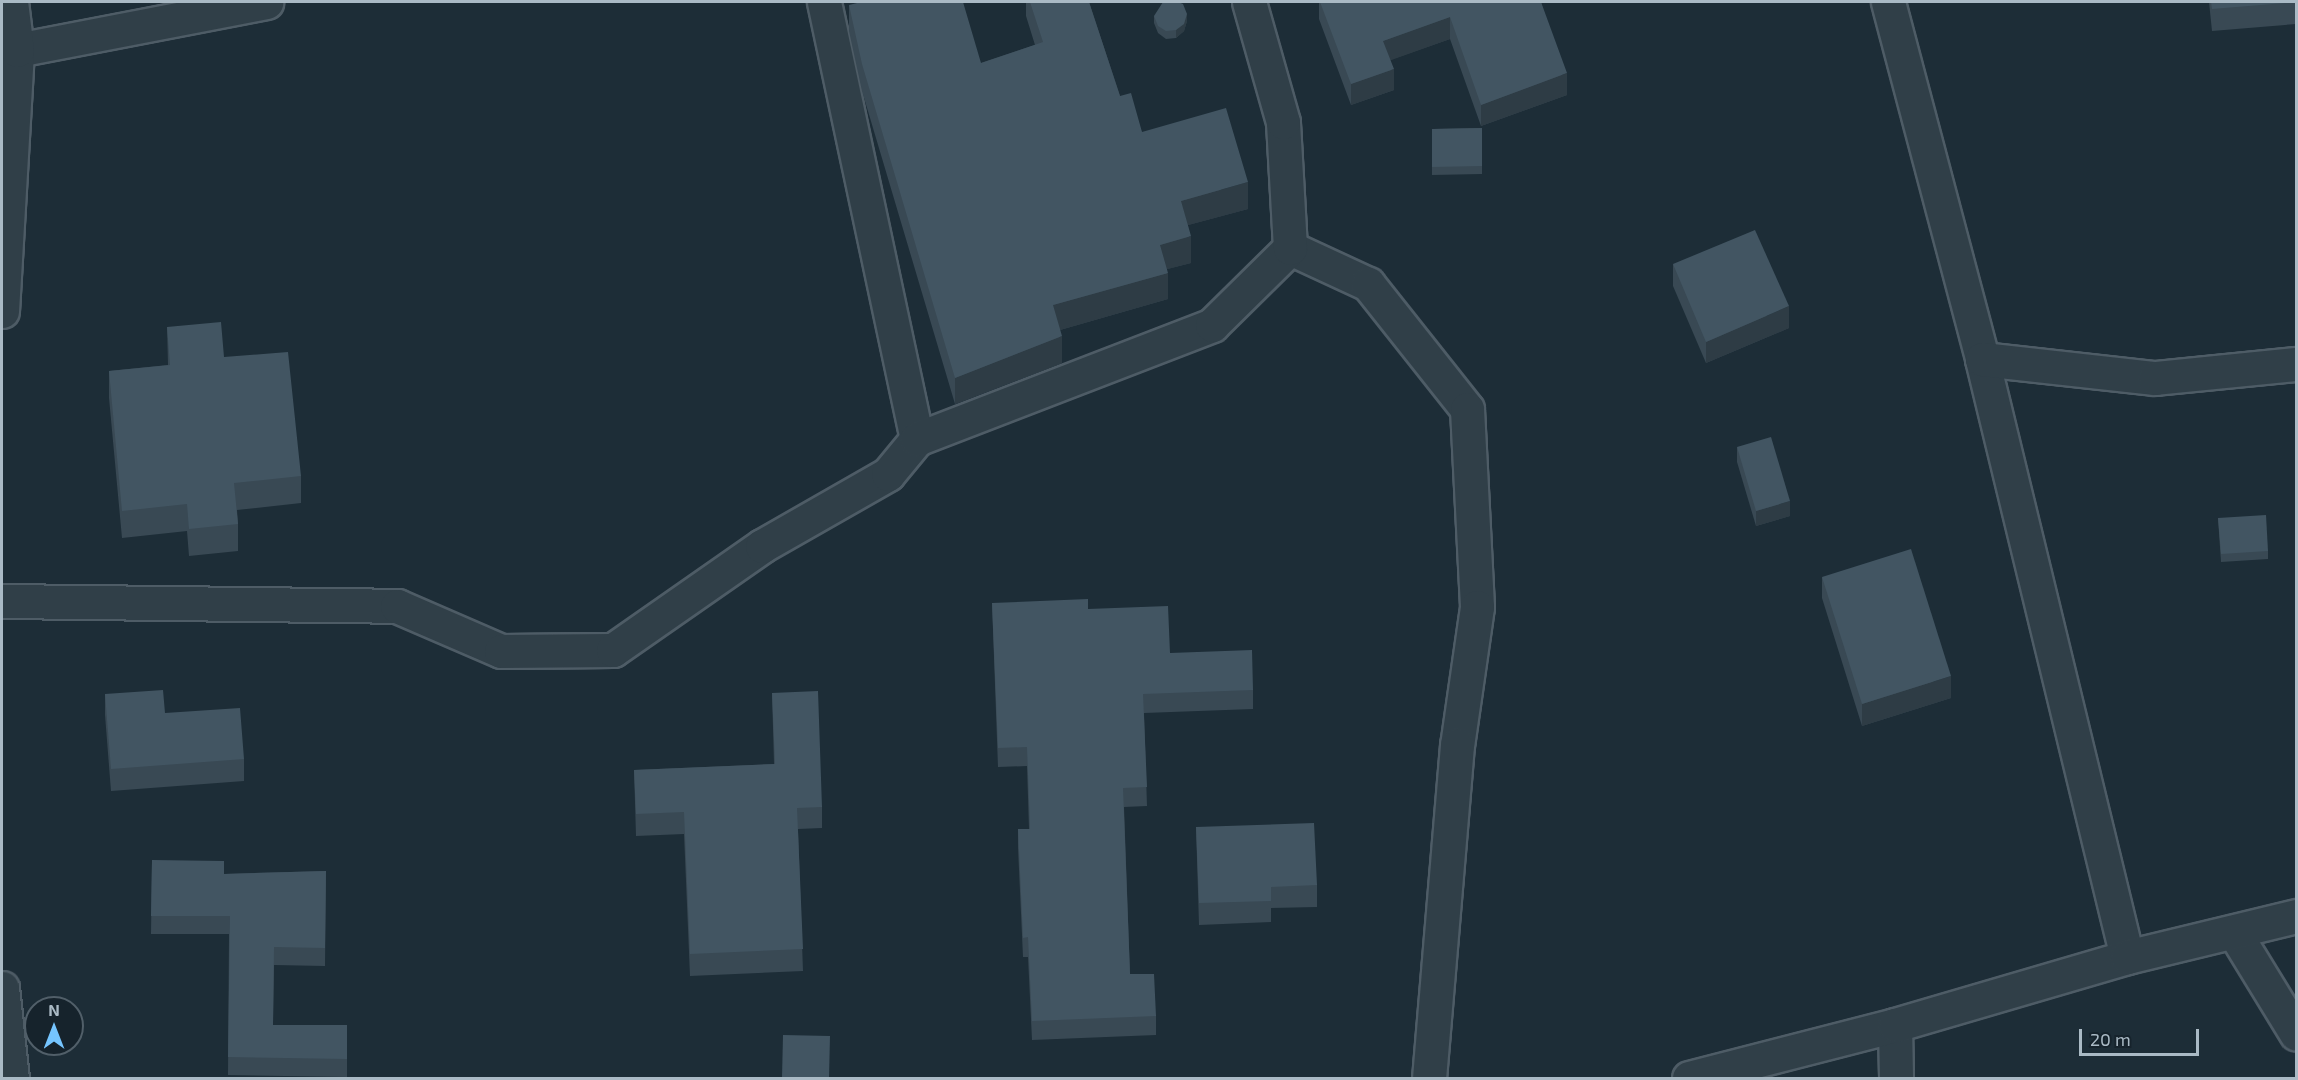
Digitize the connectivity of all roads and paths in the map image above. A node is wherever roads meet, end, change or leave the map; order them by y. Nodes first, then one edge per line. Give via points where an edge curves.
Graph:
1 (11, 2) edge
2 (266, 2) edge
3 (824, 2) edge
4 (1249, 2) edge
5 (1888, 2) edge
6 (9, 49) edge
7 (1290, 248) junction
8 (2, 311) edge
9 (1983, 359) junction
10 (2296, 364) edge
11 (917, 439) junction
12 (2, 601) edge
13 (2296, 916) edge
14 (2234, 932) junction
15 (2127, 957) junction
16 (2, 988) edge
17 (1895, 1025) junction
18 (2296, 1033) edge
19 (12, 1078) edge
20 (1429, 1078) edge
21 (1689, 1078) edge
22 (1896, 1078) edge

1 - 6 street
2 - 6 street
3 - 11 street
4 - 7 street via 1283,122
5 - 9 street
6 - 8 street
7 - 11 street via 1212,325
7 - 20 street via 1368,284 1467,409 1477,607 1457,745
9 - 10 street via 2155,378
9 - 15 street
11 - 12 street via 888,474 762,546 613,650 501,651 397,606
13 - 14 street
14 - 15 street
14 - 18 street
15 - 17 street
16 - 19 street
17 - 21 street
17 - 22 street

